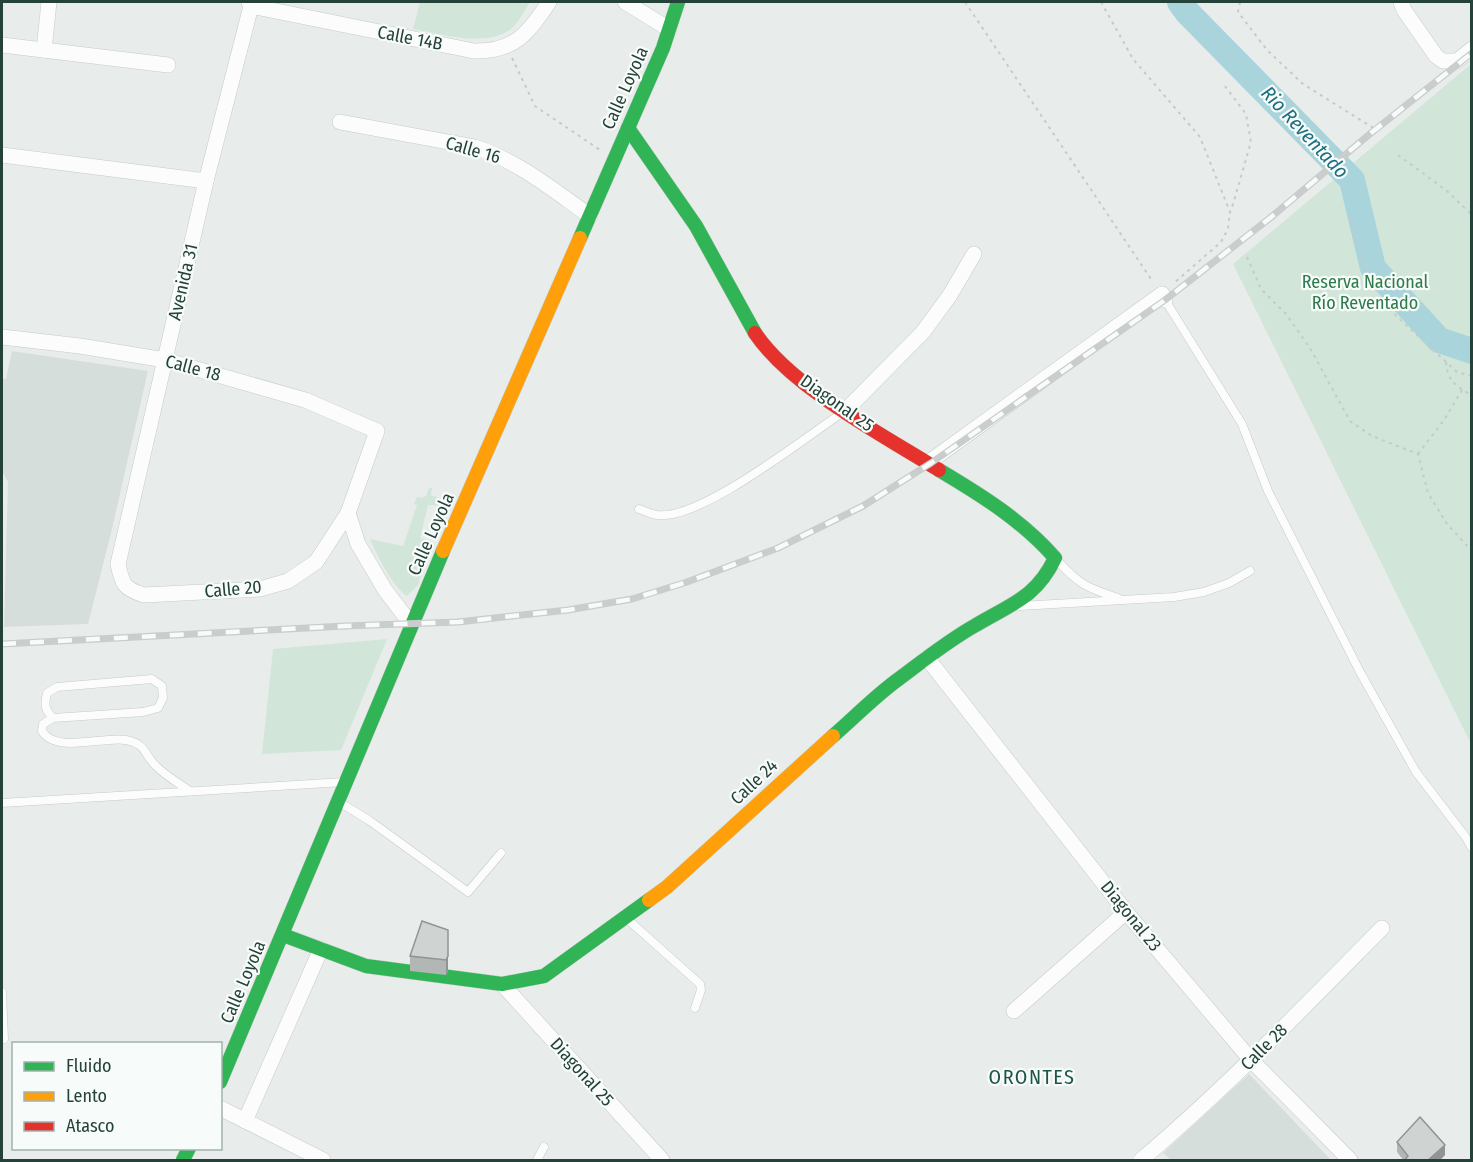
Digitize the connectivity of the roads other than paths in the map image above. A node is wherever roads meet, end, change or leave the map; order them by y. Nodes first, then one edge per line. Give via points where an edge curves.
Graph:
1 (49, 2) edge
2 (549, 2) edge
3 (625, 2) edge
4 (678, 2) edge
5 (1401, 2) edge
6 (250, 4) edge
7 (669, 29) junction
8 (2, 45) edge
9 (1472, 49) edge
10 (44, 50) junction
11 (168, 65) dead end
12 (340, 122) dead end
13 (628, 128) junction
14 (2, 155) edge
15 (206, 181) junction
16 (590, 216) junction
17 (974, 254) dead end
18 (1163, 297) joint
19 (2, 338) edge
20 (165, 360) junction
21 (845, 411) junction
22 (377, 431) joint
23 (928, 462) junction
24 (639, 509) dead end
25 (348, 513) junction
26 (1055, 558) junction
27 (118, 564) joint
28 (1250, 571) dead end
29 (1122, 600) junction
30 (1010, 607) junction
31 (411, 624) junction
32 (927, 658) junction
33 (53, 718) junction
34 (348, 781) junction
35 (190, 791) junction
36 (339, 802) junction
37 (2, 803) edge
38 (1472, 848) edge
39 (501, 853) dead end
40 (1126, 912) junction
41 (625, 918) junction
42 (1382, 928) dead end
43 (283, 935) junction
44 (321, 949) junction
45 (502, 984) junction
46 (2, 992) edge
47 (695, 1008) dead end
48 (1014, 1011) dead end
49 (4, 1040) dead end
50 (1251, 1060) junction
51 (222, 1077) edge
52 (222, 1109) edge
53 (246, 1121) junction
54 (544, 1147) dead end
55 (323, 1161) edge
56 (537, 1161) edge
57 (662, 1161) edge
58 (1141, 1161) edge
59 (1350, 1161) edge

1 - 10 street
2 - 6 street, Calle 14B via 522,36 506,48 489,51
3 - 7 street
4 - 7 street, Calle Loyola
5 - 9 street via 1443,61 1457,61
6 - 15 street, Avenida 31
7 - 13 street, Calle Loyola
8 - 10 street
10 - 11 street
12 - 16 street, Calle 16 via 495,153
13 - 16 street, Calle Loyola
13 - 21 street, Diagonal 25 via 687,210 768,351
14 - 15 street
15 - 20 street, Avenida 31
16 - 31 street, Calle Loyola
17 - 21 street via 923,332
18 - 23 street
18 - 38 lane via 1242,424 1268,491 1365,682 1416,772
19 - 20 street, Calle 18
20 - 22 street, Calle 18 via 304,400
20 - 27 street, Avenida 31
21 - 23 street, Diagonal 25
21 - 24 lane via 702,504 658,515
22 - 25 street, Calle 20
23 - 26 street, Diagonal 25 via 1005,512
25 - 27 street, Calle 20 via 316,562 288,581 260,589 144,595 130,590 122,581
25 - 31 street via 363,553
26 - 29 lane, Diagonal 25 via 1087,588
26 - 30 street via 1038,586
28 - 29 lane, Calle 24 via 1204,592
29 - 30 lane, Calle 24
30 - 32 street, Calle 24
31 - 34 street, Calle Loyola
32 - 40 street, Diagonal 23
32 - 41 street, Calle 24 via 794,770 667,887
33 - 33 lane via 158,708 163,698 162,686 152,679 57,687 47,693 45,702
33 - 35 lane via 44,724 46,738 57,742 126,740 138,744 154,765
34 - 35 lane
34 - 36 street, Calle Loyola
35 - 37 lane
36 - 39 lane via 468,892
36 - 43 street, Calle Loyola
40 - 48 street
40 - 50 street, Diagonal 23
41 - 45 street, Calle 24 via 544,976
41 - 47 lane via 700,984
42 - 50 street, Calle 28
43 - 44 street, Calle 24
43 - 51 street, Calle Loyola
44 - 45 street, Calle 24 via 366,966
44 - 53 street
45 - 57 street, Diagonal 25
46 - 49 lane
50 - 58 street, Calle 28
50 - 59 street, Diagonal 23
52 - 53 street
53 - 55 street
54 - 56 lane

